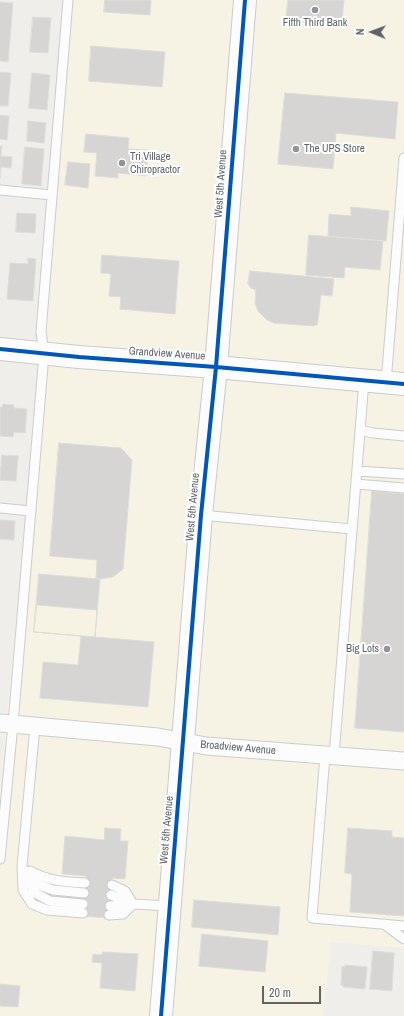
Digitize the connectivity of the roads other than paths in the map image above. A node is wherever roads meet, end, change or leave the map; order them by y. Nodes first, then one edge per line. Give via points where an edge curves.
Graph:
1 (68, 0) edge
2 (245, 0) edge
3 (404, 158) edge
4 (0, 190) edge
5 (52, 195) junction
6 (402, 214) edge
7 (0, 349) edge
8 (44, 354) junction
9 (216, 367) junction
10 (364, 381) junction
11 (395, 383) edge
12 (360, 430) junction
13 (404, 436) edge
14 (357, 471) junction
15 (404, 474) edge
16 (356, 484) junction
17 (404, 488) edge
18 (0, 508) edge
19 (31, 511) junction
20 (201, 515) junction
21 (352, 529) junction
22 (7, 724) edge
23 (35, 726) junction
24 (183, 742) junction
25 (330, 755) junction
26 (404, 761) edge
27 (0, 859) edge
28 (22, 866) junction
29 (85, 883) dead end
30 (112, 890) dead end
31 (84, 893) dead end
32 (83, 904) dead end
33 (133, 904) junction
34 (110, 906) dead end
35 (170, 906) junction
36 (83, 913) dead end
37 (109, 915) dead end
38 (384, 924) junction
39 (404, 926) edge
40 (404, 939) edge
41 (161, 1016) edge

1 - 5 lane
2 - 9 main road, West 5th Avenue
3 - 6 lane
4 - 5 lane
5 - 8 lane via 41,332
6 - 11 lane
7 - 8 main road, Grandview Avenue
8 - 9 main road, Grandview Avenue
8 - 19 lane
9 - 10 main road, Grandview Avenue
9 - 20 main road, West 5th Avenue
10 - 11 main road, Grandview Avenue
10 - 12 lane
12 - 13 lane
12 - 14 lane
14 - 15 lane
14 - 16 lane
16 - 17 lane
16 - 21 lane
18 - 19 lane
19 - 22 lane
20 - 21 lane
20 - 24 main road, West 5th Avenue
21 - 25 lane
22 - 23 street, Broadview Avenue
22 - 27 lane
23 - 24 street, Broadview Avenue
23 - 28 lane
24 - 25 street, Broadview Avenue
24 - 35 main road, West 5th Avenue
25 - 26 street, Broadview Avenue
25 - 38 lane via 312,918
28 - 29 lane via 56,881
28 - 31 lane via 40,885 54,890
28 - 32 lane via 35,893 50,901
28 - 36 lane via 23,890 32,904 47,910
30 - 33 lane via 125,891
33 - 34 lane
33 - 35 lane
33 - 37 lane via 123,914
35 - 41 main road, West 5th Avenue
38 - 39 lane
38 - 40 lane

